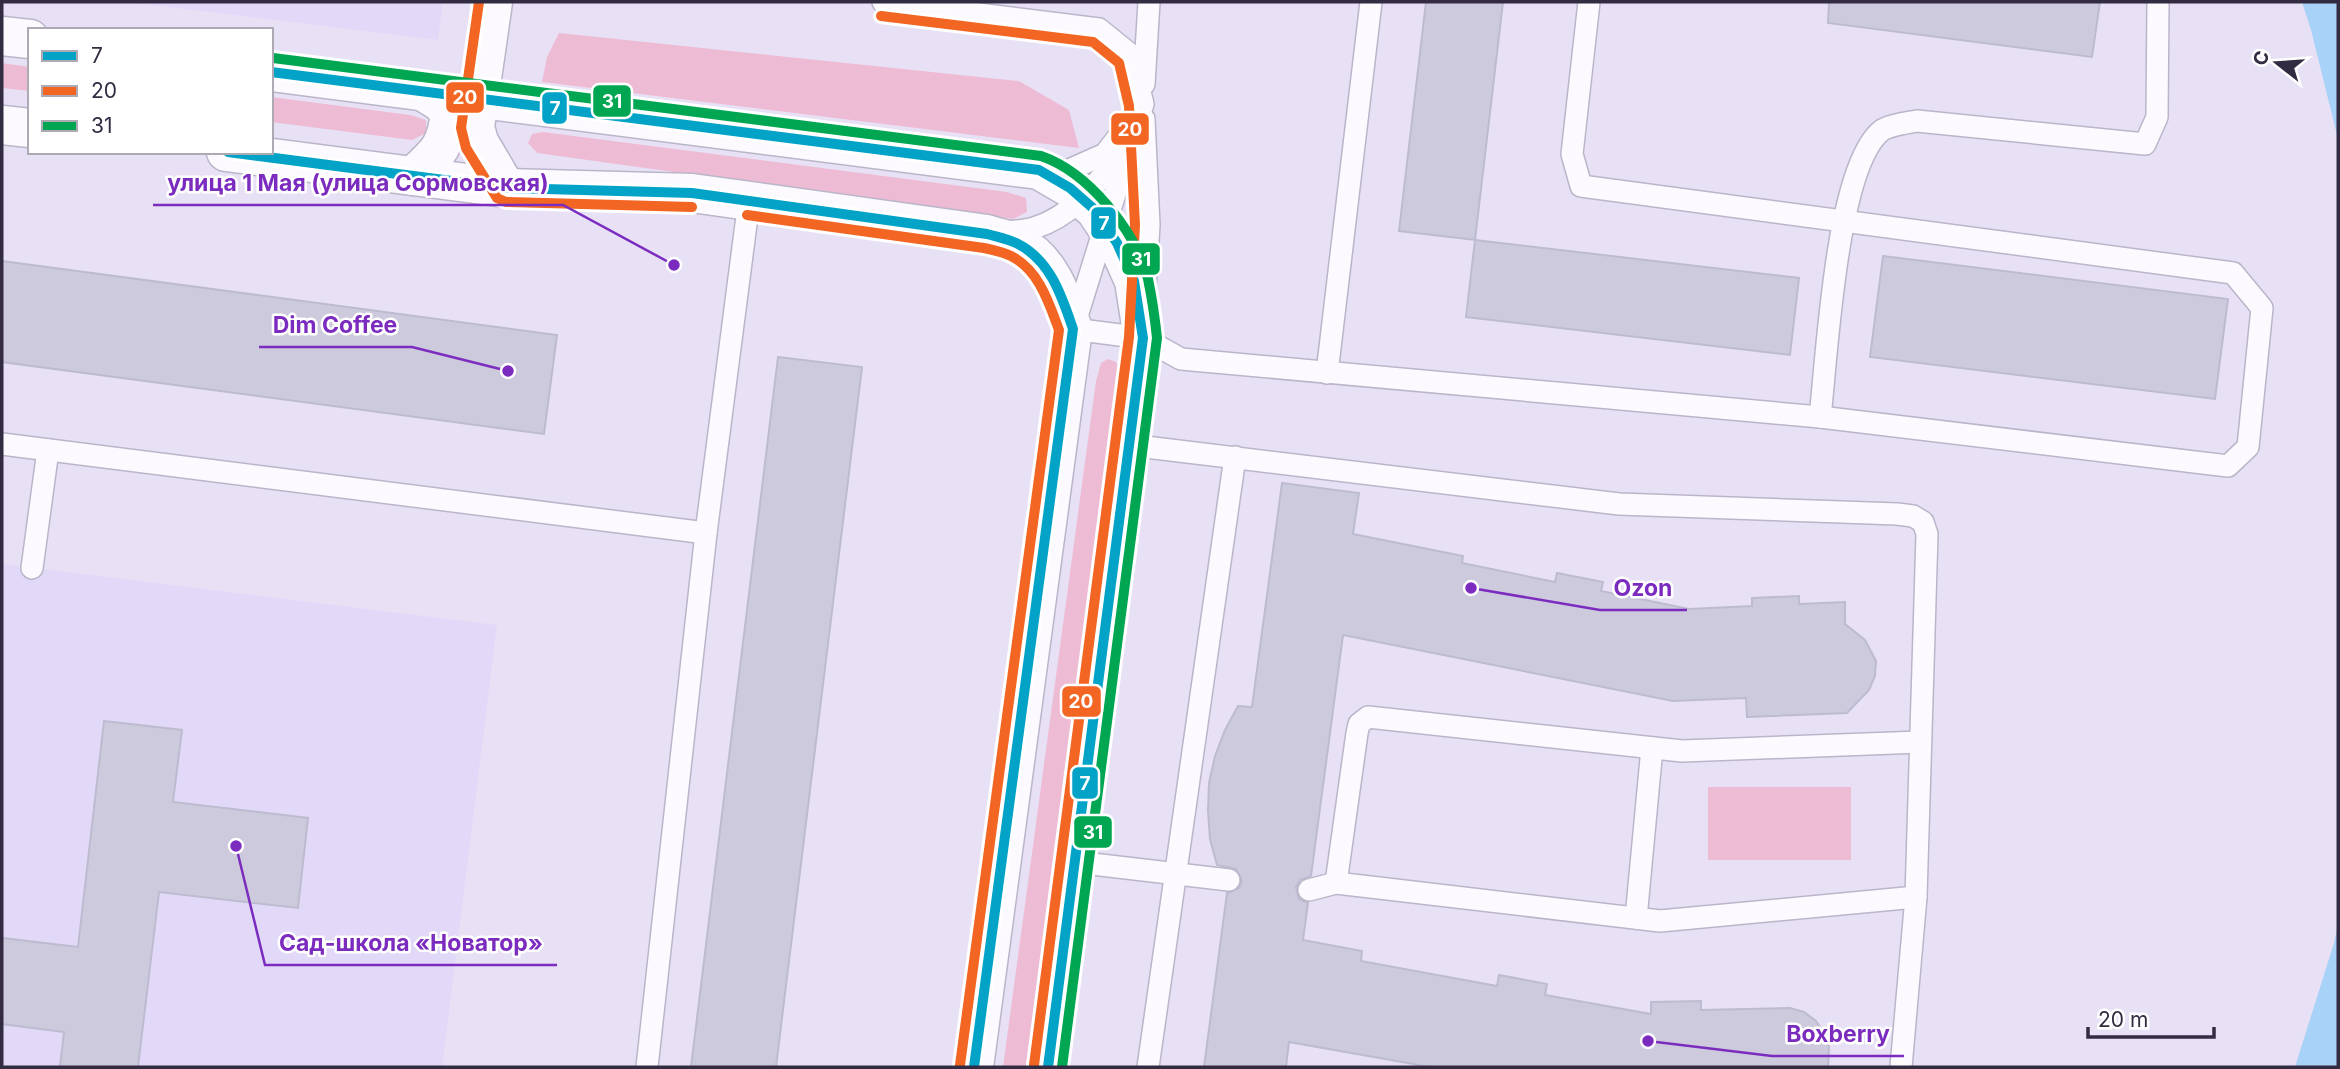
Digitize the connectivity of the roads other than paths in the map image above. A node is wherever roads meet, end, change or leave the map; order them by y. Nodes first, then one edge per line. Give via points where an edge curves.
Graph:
1 (493, 2) edge
2 (883, 2) edge
3 (1149, 2) edge
4 (1371, 2) edge
5 (1590, 2) edge
6 (2158, 2) edge
7 (2, 36) edge
8 (28, 39) edge
9 (273, 72) edge
10 (422, 91) junction
11 (479, 99) junction
12 (1143, 104) junction
13 (2, 125) edge
14 (28, 128) edge
15 (242, 154) edge
16 (1039, 170) junction
17 (413, 176) junction
18 (506, 188) junction
19 (749, 201) junction
20 (1094, 212) junction
21 (1842, 223) junction
22 (987, 234) junction
23 (1073, 329) junction
24 (1143, 338) junction
25 (1327, 373) junction
26 (1821, 417) junction
27 (2, 444) edge
28 (1129, 445) junction
29 (48, 450) junction
30 (1235, 457) junction
31 (706, 533) junction
32 (32, 568) dead end
33 (1920, 742) junction
34 (1652, 748) junction
35 (1075, 862) junction
36 (1175, 874) junction
37 (1229, 880) dead end
38 (1336, 883) junction
39 (1309, 890) dead end
40 (1916, 897) junction
41 (1636, 918) junction
42 (647, 1067) edge
43 (974, 1067) edge
44 (1048, 1067) edge
45 (1148, 1067) edge
46 (1901, 1067) edge

1 - 11 main road
2 - 12 lane via 1099,29 1131,55
3 - 12 lane
4 - 25 lane
5 - 21 lane via 1572,154 1581,187
6 - 21 lane via 2157,117 2145,144 1917,121 1882,130 1862,158
7 - 8 main road
9 - 10 main road
10 - 11 main road
10 - 17 main road via 450,113 448,133 439,152
11 - 16 main road
11 - 18 main road via 475,127 479,142
12 - 16 lane via 1105,154 1069,170
12 - 20 lane
12 - 20 lane
12 - 24 lane via 1149,225
13 - 14 main road
15 - 17 main road
16 - 20 main road via 1070,188
17 - 18 main road
18 - 19 main road via 692,193
19 - 22 main road
19 - 31 lane
20 - 22 lane via 1063,214 1033,228
20 - 23 lane
20 - 24 main road via 1117,243 1134,281
21 - 26 lane
21 - 26 lane via 2233,273 2262,308 2248,447 2228,467
22 - 23 main road via 1020,244 1043,262 1061,293
23 - 24 lane
23 - 43 main road
24 - 25 lane via 1181,359
24 - 28 main road
25 - 26 lane
27 - 29 lane
28 - 30 lane
28 - 35 main road
29 - 31 lane
29 - 32 lane
30 - 33 lane via 1619,504 1913,516 1923,522 1927,534
30 - 36 lane
31 - 42 lane
33 - 34 lane via 1682,751
33 - 40 lane
34 - 38 lane via 1368,717 1357,733
34 - 41 lane
35 - 36 lane
35 - 44 main road
36 - 37 lane
36 - 45 lane
38 - 39 lane
38 - 41 lane
40 - 41 lane via 1660,921
40 - 46 lane

